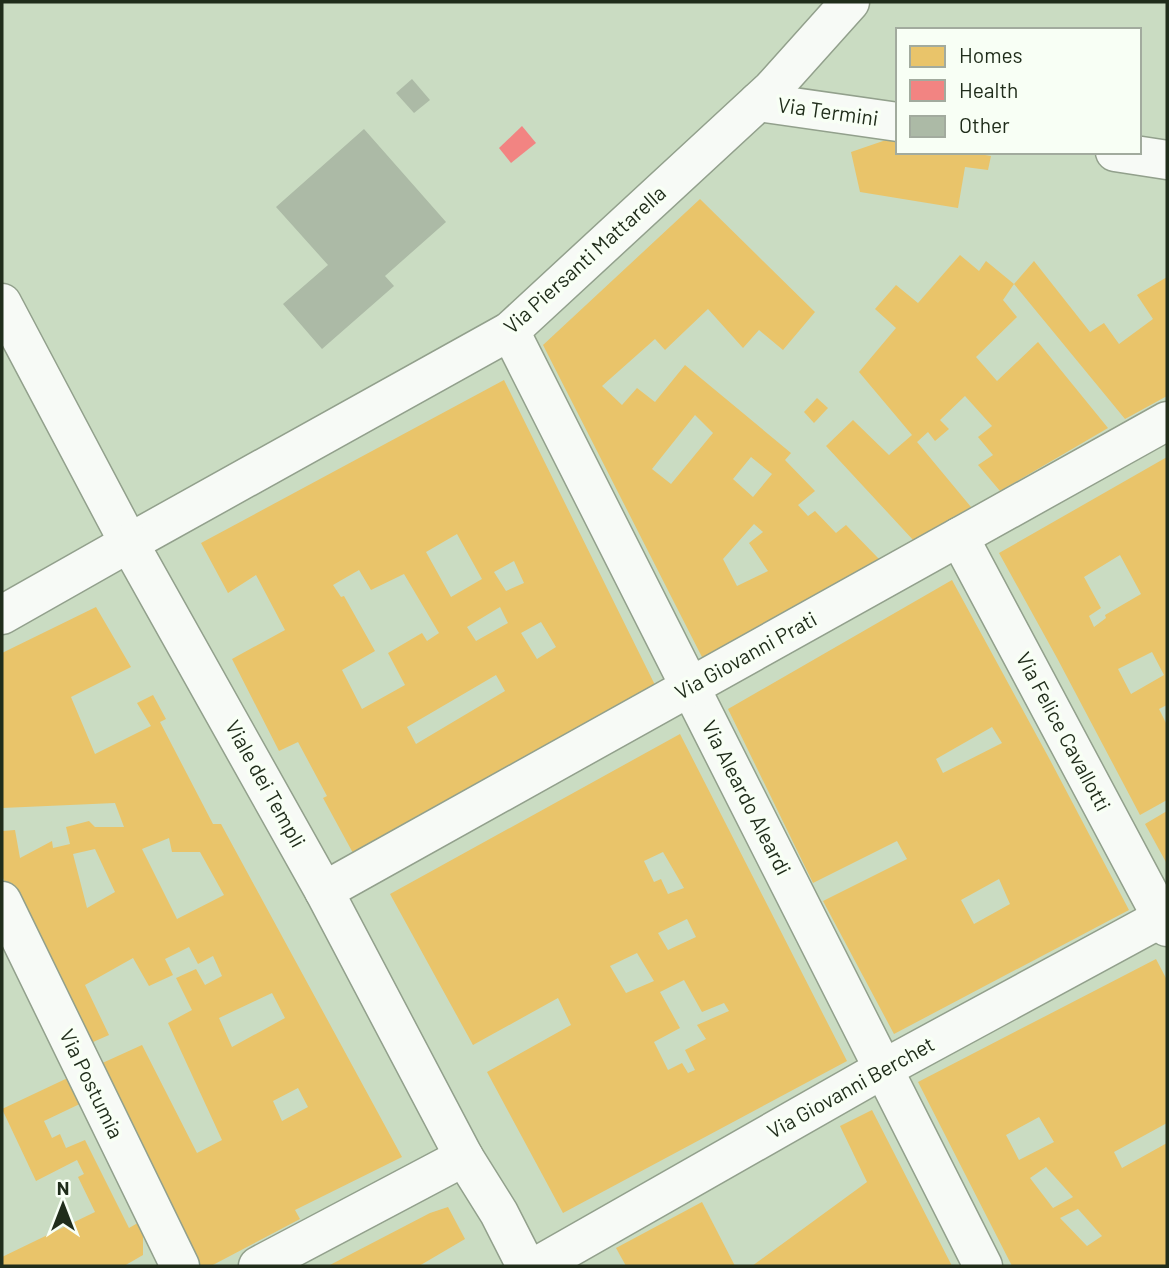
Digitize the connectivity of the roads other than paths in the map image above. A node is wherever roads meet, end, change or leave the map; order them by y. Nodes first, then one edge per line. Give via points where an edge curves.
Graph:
1 (850, 2) edge
2 (758, 102) junction
3 (896, 122) edge
4 (1128, 154) edge
5 (1167, 160) edge
6 (2, 303) edge
7 (510, 331) junction
8 (1167, 421) edge
9 (959, 537) junction
10 (130, 543) junction
11 (2, 615) edge
12 (690, 687) junction
13 (324, 891) junction
14 (2, 901) edge
15 (1166, 920) edge
16 (883, 1069) junction
17 (464, 1157) junction
18 (180, 1266) edge
19 (258, 1266) edge
20 (526, 1266) edge
21 (537, 1266) edge
22 (983, 1266) edge

1 - 2 street, Via Piersanti Mattarella
2 - 3 street, Via Termini
2 - 7 street, Via Piersanti Mattarella
4 - 5 street
6 - 10 street, Viale dei Templi
7 - 10 street, Via Piersanti Mattarella
7 - 12 street, Via Aleardo Aleardi
8 - 9 street, Via Giovanni Prati
9 - 12 street, Via Giovanni Prati
9 - 15 street, Via Felice Cavallotti
10 - 11 street, Via Piersanti Mattarella
10 - 13 street, Viale dei Templi
12 - 13 street, Via Giovanni Prati
12 - 16 street, Via Aleardo Aleardi
13 - 17 street, Viale dei Templi
14 - 18 street, Via Postumia
15 - 16 street, Via Giovanni Berchet
16 - 21 street, Via Giovanni Berchet
16 - 22 street, Via Aleardo Aleardi
17 - 19 street
17 - 20 street, Viale dei Templi

